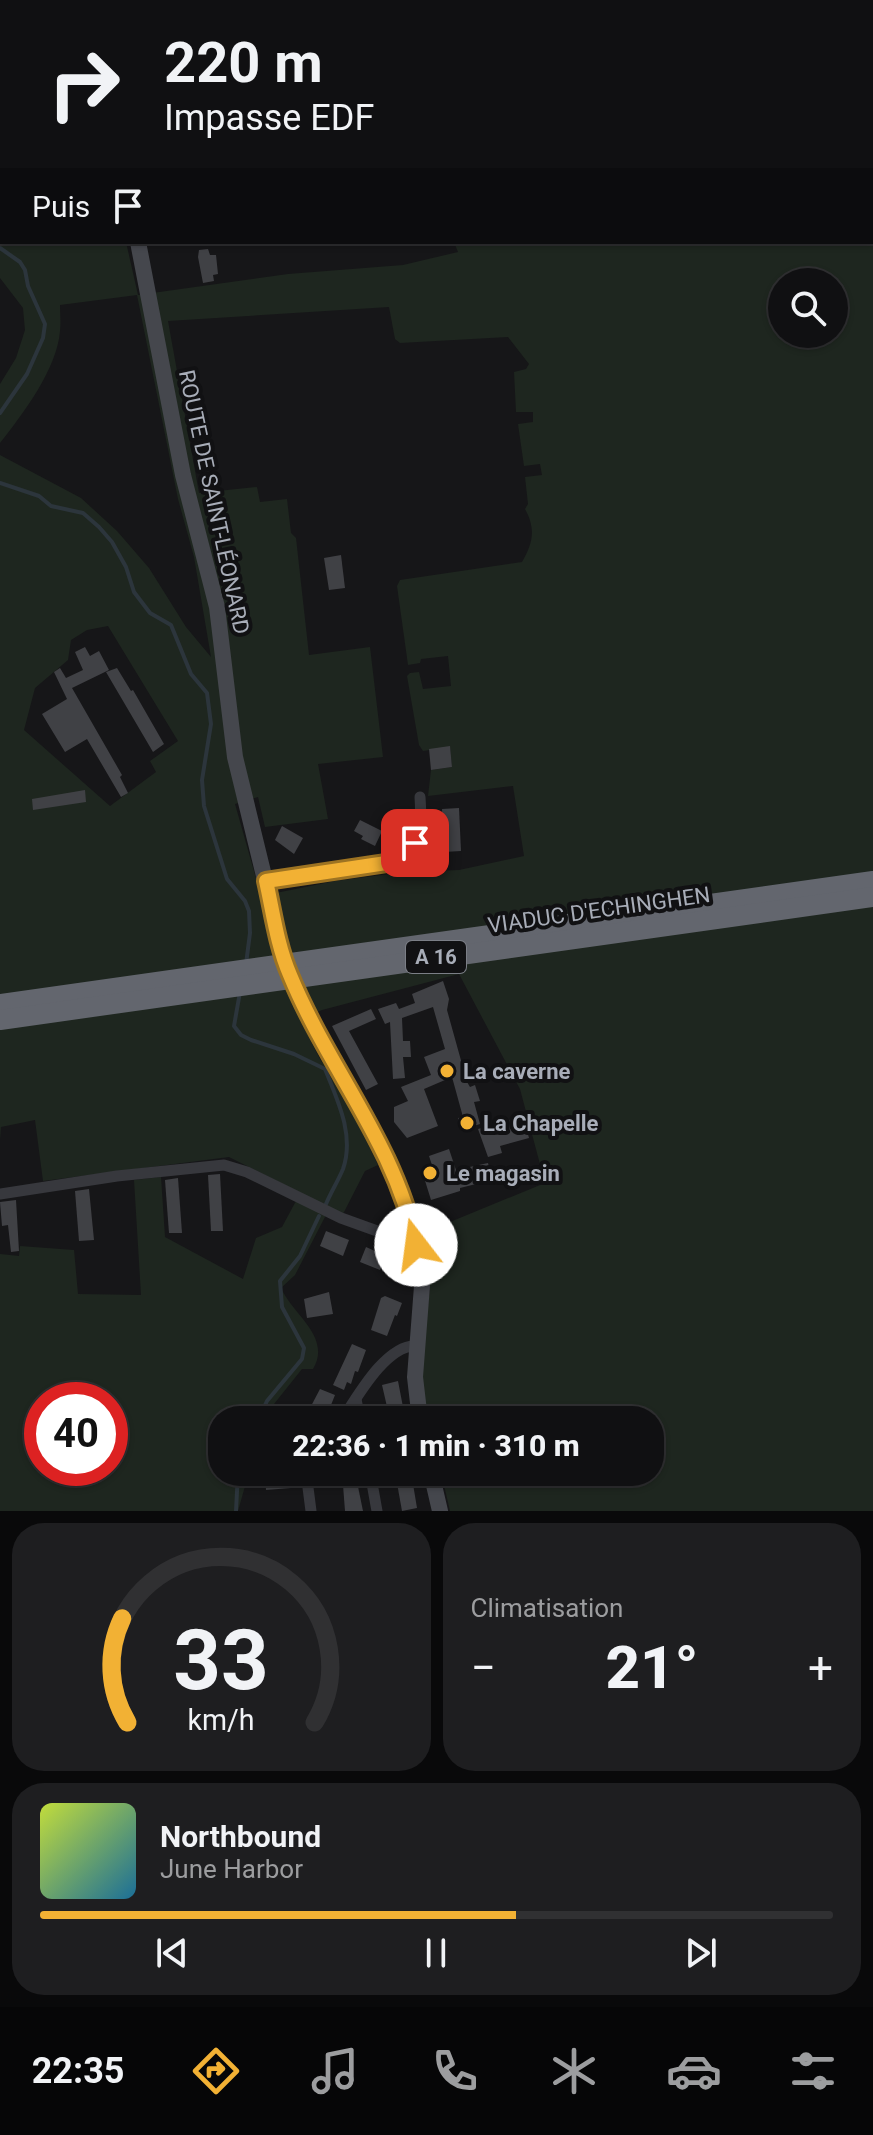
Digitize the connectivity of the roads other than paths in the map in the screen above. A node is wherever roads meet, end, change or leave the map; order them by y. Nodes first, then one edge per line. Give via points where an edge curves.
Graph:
1 (138, 244) edge
2 (420, 797) dead end
3 (266, 881) junction
4 (873, 881) edge
5 (873, 897) edge
6 (0, 1004) edge
7 (0, 1020) edge
8 (0, 1194) edge
9 (416, 1245) junction
10 (417, 1346) junction
11 (356, 1399) junction
12 (351, 1406) edge
13 (357, 1406) edge
14 (418, 1406) edge
15 (308, 1486) edge
16 (373, 1486) edge
17 (434, 1486) edge
18 (311, 1511) edge
19 (377, 1511) edge
20 (440, 1511) edge

1 - 3 street, ROUTE DE SAINT-LÉONARD via 183,475 217,607 237,768
2 - 3 street via 415,843 393,862
3 - 9 street, ROUTE DE SAINT-LÉONARD via 290,975 380,1144
4 - 6 highway, VIADUC D'ECHINGHEN / A 16, bridge
5 - 7 highway, VIADUC D'ECHINGHEN / A 16, bridge
8 - 9 street via 224,1165
9 - 10 street, ROUTE DE SAINT-LÉONARD via 422,1295
10 - 11 street via 393,1354
10 - 14 street, ROUTE DE SAINT-LÉONARD
11 - 12 street
11 - 13 street
15 - 18 street
16 - 19 street
17 - 20 street

